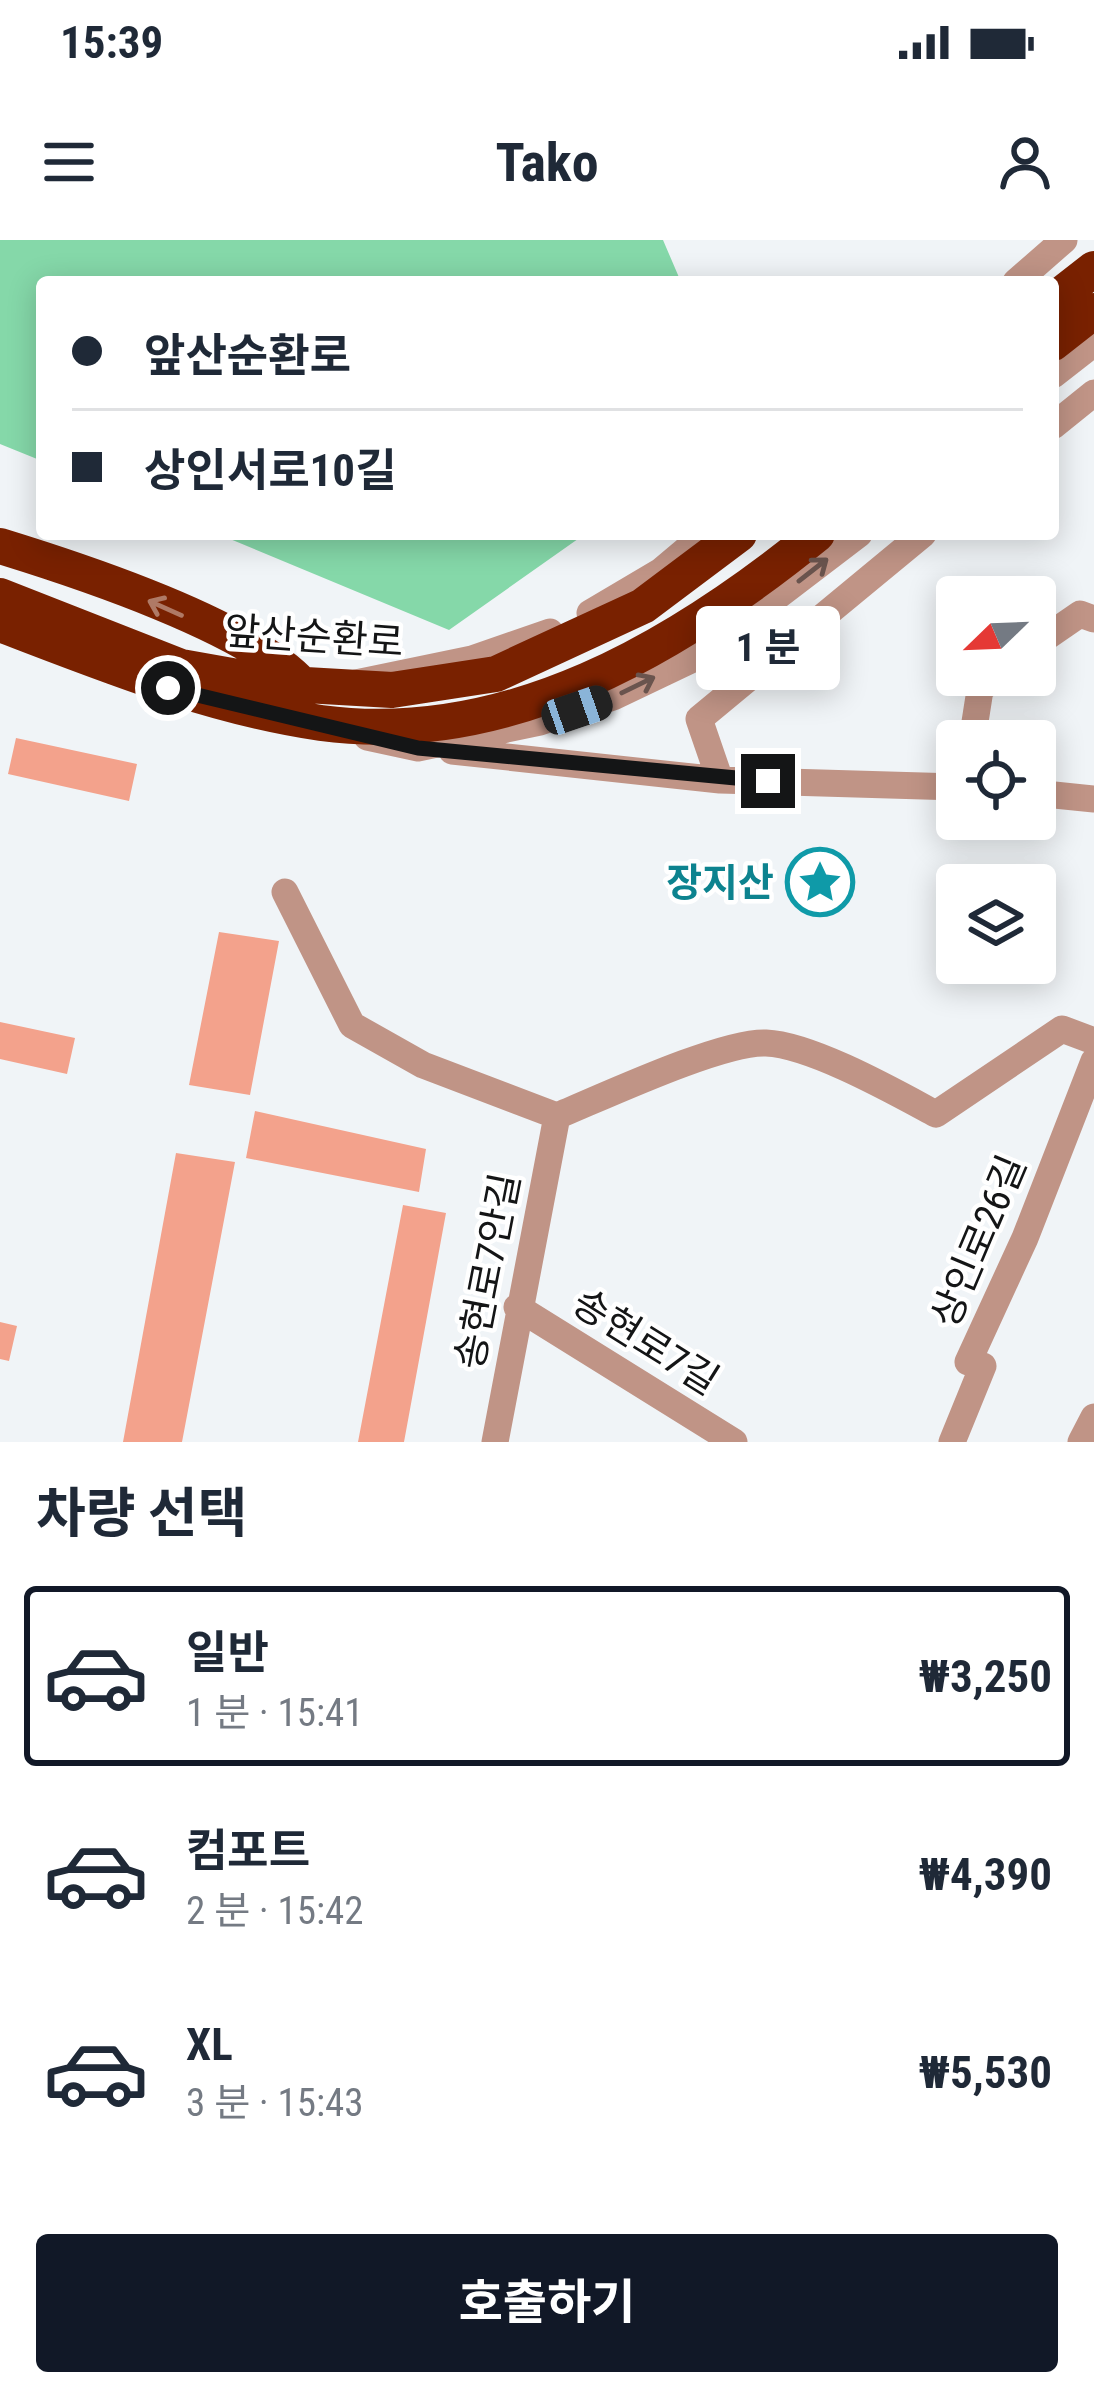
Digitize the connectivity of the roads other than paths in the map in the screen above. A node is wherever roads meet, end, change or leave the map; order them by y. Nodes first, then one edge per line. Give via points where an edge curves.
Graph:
1 (1064, 240) edge
2 (1094, 269) edge
3 (1023, 276) edge
4 (1059, 296) edge
5 (1094, 310) edge
6 (1059, 338) edge
7 (1094, 343) edge
8 (1059, 370) edge
9 (1094, 393) edge
10 (1059, 421) edge
11 (697, 540) edge
12 (731, 540) edge
13 (809, 540) edge
14 (851, 540) edge
15 (915, 540) edge
16 (0, 546) edge
17 (0, 596) edge
18 (1094, 619) edge
19 (0, 624) edge
20 (1056, 631) edge
21 (0, 638) edge
22 (319, 686) junction
23 (275, 712) junction
24 (324, 723) junction
25 (418, 748) junction
26 (720, 779) junction
27 (936, 786) edge
28 (1056, 796) edge
29 (1094, 799) edge
30 (285, 892) dead end
31 (1094, 1041) edge
32 (1094, 1061) edge
33 (557, 1115) junction
34 (517, 1307) junction
35 (1094, 1417) edge
36 (495, 1442) edge
37 (734, 1442) edge
38 (952, 1442) edge
39 (1081, 1442) edge

1 - 3 street
2 - 4 highway
5 - 6 highway
7 - 8 street
9 - 10 street
11 - 22 street via 610,604 541,637 472,659
12 - 22 highway, 앞산순환로 via 643,606 496,674 392,690
13 - 24 highway, 앞산순환로 via 663,643 550,698 440,723
25 -> 14 street via 540,722 699,656
15 - 26 street via 699,719
22 -> 16 highway via 138,595
17 - 22 highway, 앞산순환로 via 182,667
18 - 20 street via 1080,614
19 - 23 highway, 앞산순환로 via 168,688
21 - 23 highway via 206,715
23 - 24 highway, 앞산순환로
24 - 25 street
25 - 26 street
26 - 27 street
28 - 29 street
30 - 33 street via 352,1025 424,1065
31 - 33 street via 1062,1028 936,1114 859,1072 766,1043 692,1062
32 - 38 street, 상인로26길 via 968,1362 983,1366
33 - 34 street, 송현로7안길
34 - 36 street, 송현로7안길
34 - 37 street, 송현로7길
35 - 39 street

